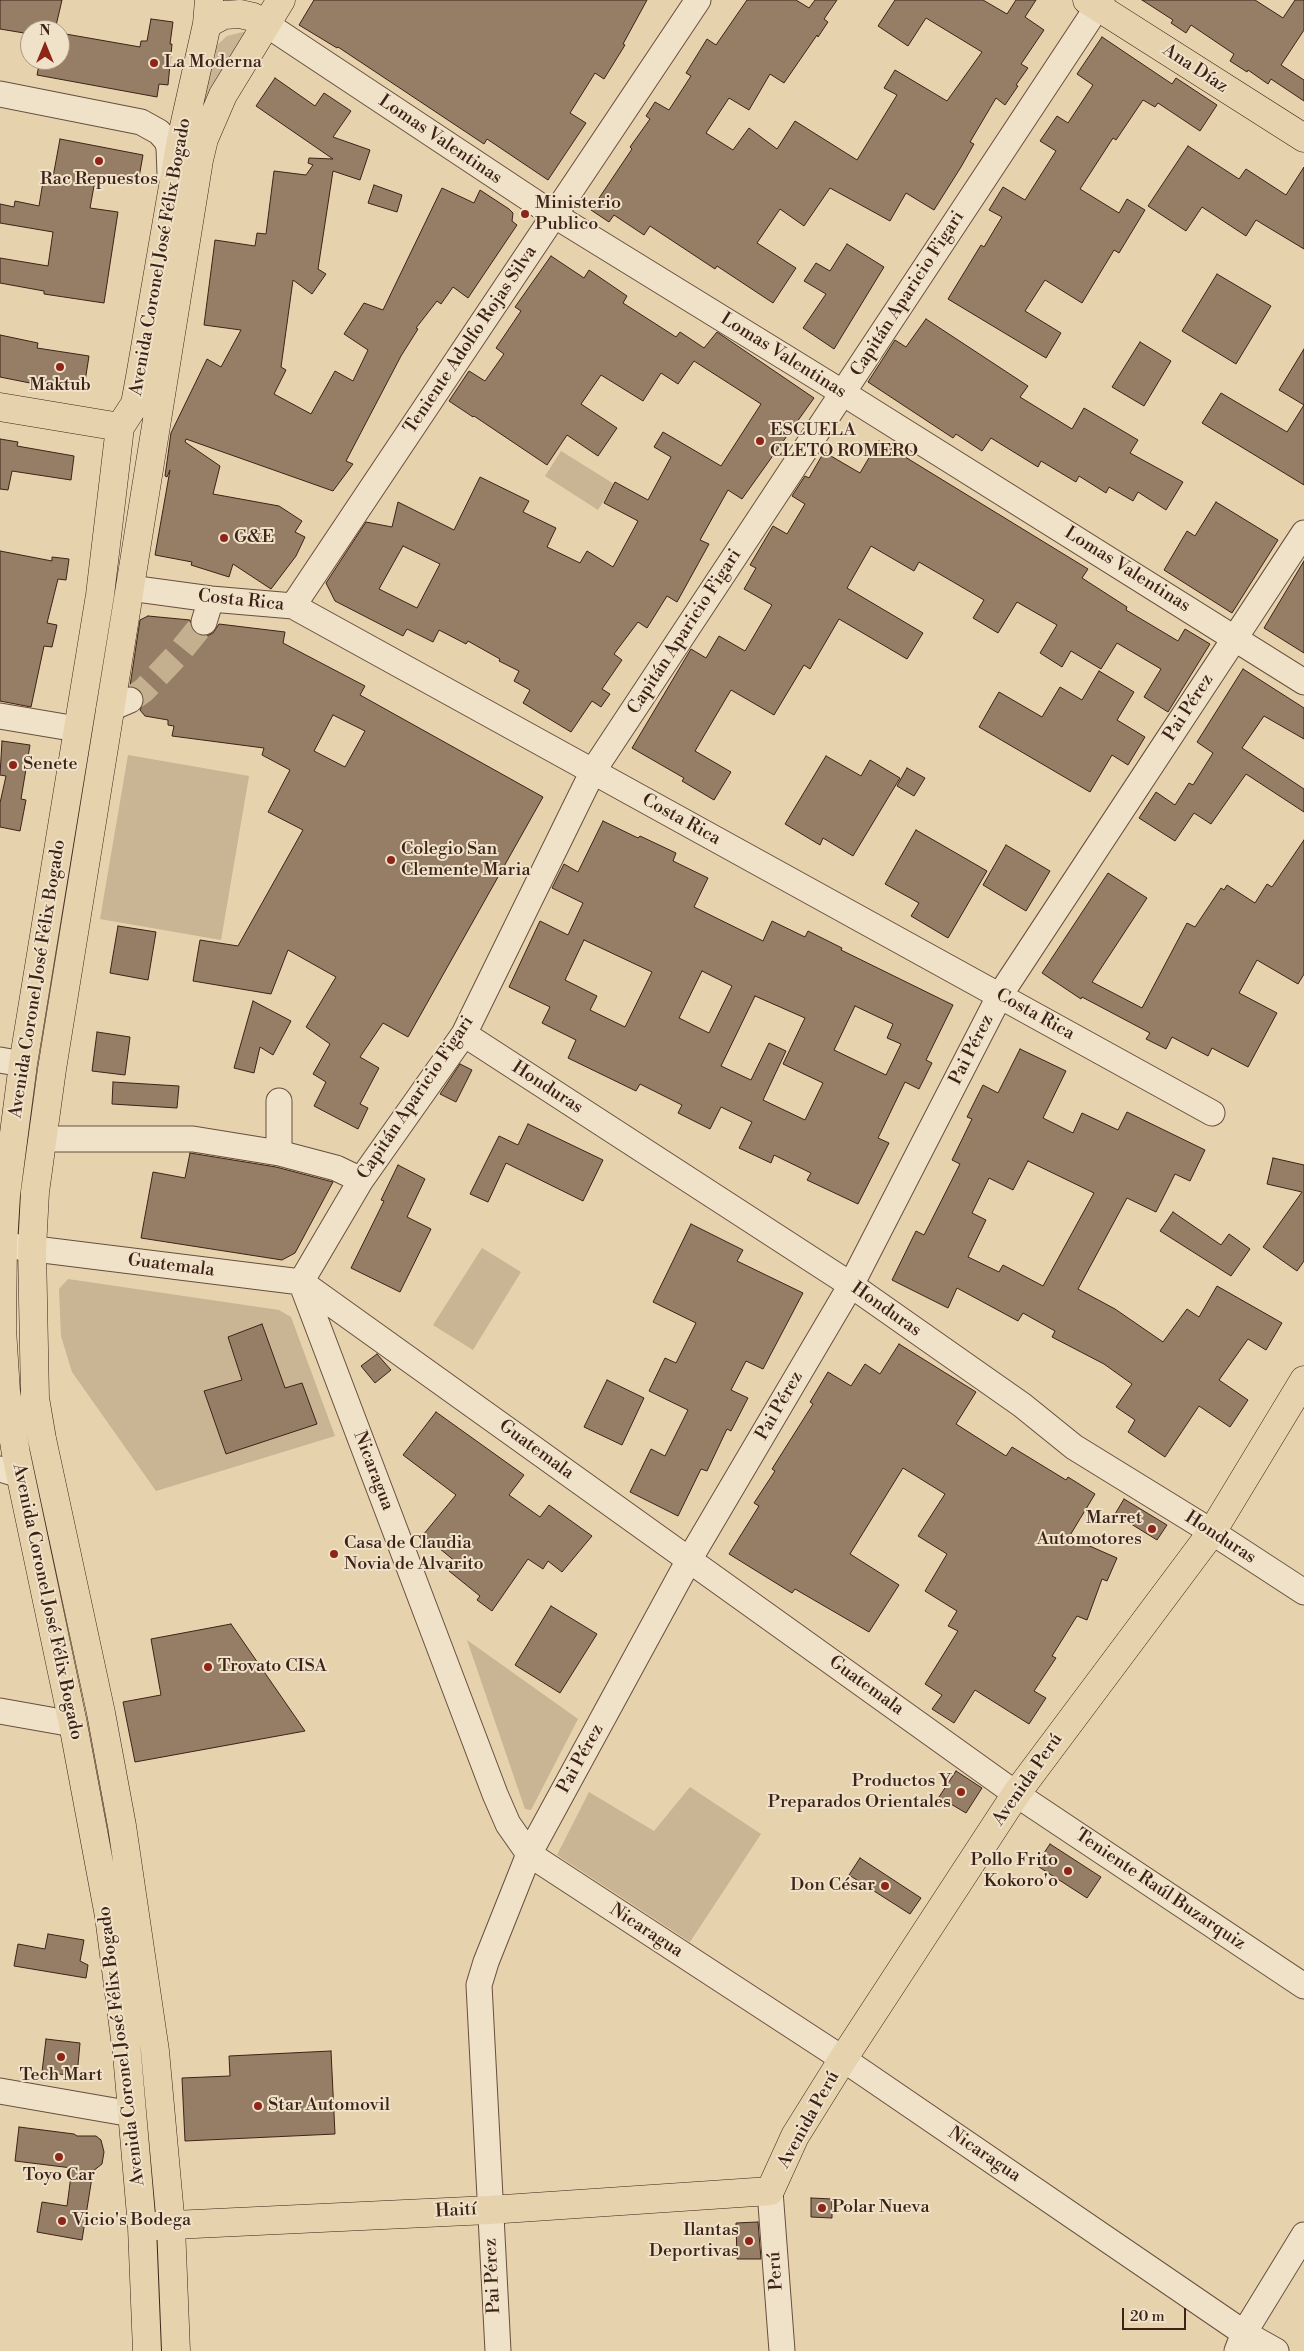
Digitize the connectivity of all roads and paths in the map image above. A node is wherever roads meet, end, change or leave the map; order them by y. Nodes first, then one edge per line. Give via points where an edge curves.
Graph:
1 (281, 0) edge
2 (698, 0) edge
3 (1095, 2) edge
4 (208, 12) edge
5 (266, 24) junction
6 (0, 94) edge
7 (1304, 138) edge
8 (170, 198) junction
9 (554, 215) junction
10 (843, 392) junction
11 (0, 407) edge
12 (120, 427) junction
13 (147, 476) junction
14 (1304, 533) edge
15 (130, 588) junction
16 (294, 606) junction
17 (1235, 637) junction
18 (1304, 682) edge
19 (0, 716) edge
20 (77, 729) junction
21 (593, 771) junction
22 (1000, 995) junction
23 (464, 1034) junction
24 (12, 1062) edge
25 (279, 1101) dead end
26 (1212, 1113) dead end
27 (42, 1139) junction
28 (279, 1153) junction
29 (361, 1180) junction
30 (3, 1245) junction
31 (32, 1249) junction
32 (301, 1282) junction
33 (851, 1285) junction
34 (1304, 1380) edge
35 (3, 1392) edge
36 (35, 1398) junction
37 (10, 1472) edge
38 (1212, 1532) junction
39 (689, 1560) junction
40 (1304, 1592) edge
41 (0, 1711) edge
42 (74, 1724) junction
43 (1016, 1794) junction
44 (529, 1854) junction
45 (1304, 1986) edge
46 (843, 2058) junction
47 (0, 2091) edge
48 (132, 2114) junction
49 (770, 2191) junction
50 (489, 2210) junction
51 (142, 2226) junction
52 (170, 2226) junction
53 (1304, 2235) edge
54 (1241, 2342) edge
55 (147, 2351) edge
56 (176, 2351) edge
57 (498, 2351) edge
58 (782, 2351) edge
59 (1276, 2351) edge

1 - 5 main road, Avenida Coronel José Félix Bogado
2 - 9 street, Teniente Adolfo Rojas Silva
3 - 7 main road, Ana Díaz
3 - 10 street, Capitán Aparicio Figari
4 - 5 main road via 240,14
4 - 8 main road, Avenida Coronel José Félix Bogado
5 - 9 street, Lomas Valentinas
5 - 13 main road, Avenida Coronel José Félix Bogado via 223,95 204,139
6 - 8 street via 128,118 150,126 169,148
8 - 12 main road, Avenida Coronel José Félix Bogado via 135,404
9 - 10 street, Lomas Valentinas
9 - 16 street, Teniente Adolfo Rojas Silva
10 - 17 street, Lomas Valentinas
10 - 21 street, Capitán Aparicio Figari
11 - 12 main road
12 - 13 main road
12 - 20 main road, Avenida Coronel José Félix Bogado via 100,595
13 - 15 main road, Avenida Coronel José Félix Bogado
14 - 17 street, Pai Pérez
15 - 16 street, Costa Rica via 207,610
15 - 27 main road, Avenida Coronel José Félix Bogado via 120,705
16 - 21 street, Costa Rica
17 - 18 street, Lomas Valentinas
17 - 22 street, Pai Pérez
19 - 20 street
20 - 24 main road, Avenida Coronel José Félix Bogado
21 - 22 street, Costa Rica
21 - 23 street, Capitán Aparicio Figari
22 - 26 street, Costa Rica
22 - 33 street, Pai Pérez
23 - 29 street, Capitán Aparicio Figari
23 - 33 street, Honduras
24 - 30 main road, Avenida Coronel José Félix Bogado
25 - 28 street
27 - 28 street via 194,1139
27 - 31 main road, Avenida Coronel José Félix Bogado
28 - 29 street via 336,1168
29 - 32 street, Capitán Aparicio Figari
30 - 31 street, Guatemala
30 - 35 main road, Avenida Coronel José Félix Bogado
31 - 32 street, Guatemala
31 - 36 main road, Avenida Coronel José Félix Bogado
32 - 39 street, Guatemala
32 - 44 street, Nicaragua via 495,1794 508,1824
33 - 38 street, Honduras via 1022,1405 1074,1447
33 - 39 street, Pai Pérez
34 - 38 main road, Avenida Perú
35 - 36 street
35 - 37 main road, Avenida Coronel José Félix Bogado
36 - 52 main road, Avenida Coronel José Félix Bogado via 122,1826 155,2051
37 - 42 main road, Avenida Coronel José Félix Bogado
38 - 40 street, Honduras
38 - 43 main road, Avenida Perú
39 - 43 street, Guatemala
39 - 44 street, Pai Pérez
41 - 42 street
42 - 48 main road, Avenida Coronel José Félix Bogado via 109,1916
43 - 45 street, Teniente Raúl Buzarquiz
43 - 46 main road, Avenida Perú
44 - 46 street, Nicaragua
44 - 50 street, Pai Pérez via 480,1984
46 - 49 main road, Avenida Perú via 796,2136
46 - 54 street, Nicaragua
47 - 48 street
48 - 51 main road, Avenida Coronel José Félix Bogado
49 - 50 main road, Haití
49 - 58 street, Perú
50 - 52 main road, Haití
50 - 57 street, Pai Pérez
51 - 52 main road, Haití
51 - 55 main road, Avenida Coronel José Félix Bogado
52 - 56 main road, Avenida Coronel José Félix Bogado
53 - 54 street
54 - 59 street, Nicaragua

